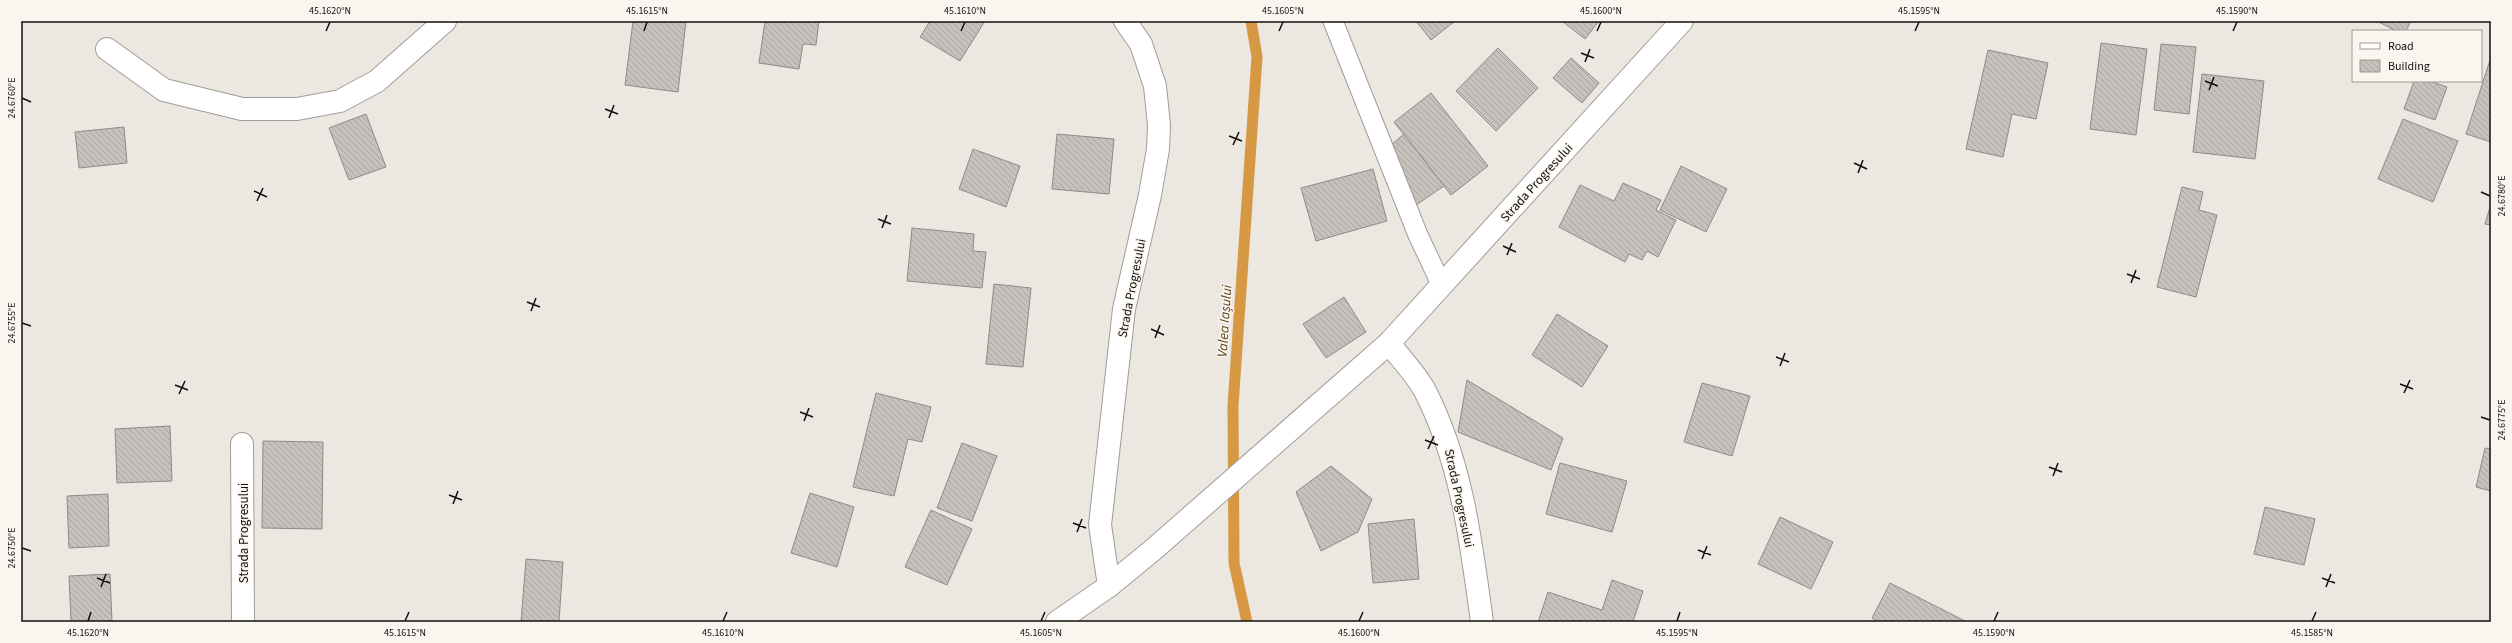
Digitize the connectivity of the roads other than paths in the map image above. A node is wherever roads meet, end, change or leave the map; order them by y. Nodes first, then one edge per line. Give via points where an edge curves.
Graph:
1 (445, 21) edge
2 (1125, 21) edge
3 (1333, 21) edge
4 (1682, 21) edge
5 (107, 49) dead end
6 (1442, 286) junction
7 (1389, 343) junction
8 (242, 444) dead end
9 (1109, 586) junction
10 (243, 622) edge
11 (1057, 622) edge
12 (1482, 622) edge

1 - 5 street via 377,81 340,101 297,110 242,109 164,90
2 - 9 street, Strada Progresului via 1141,44 1155,86 1159,125 1158,149 1150,195 1124,309 1100,525
3 - 6 lane via 1418,235
4 - 6 street, Strada Progresului
6 - 7 street, Strada Progresului
7 - 9 street, Strada Progresului
7 - 12 street, Strada Progresului via 1423,388 1447,441 1466,515
8 - 10 street, Strada Progresului
9 - 11 street, Strada Progresului

